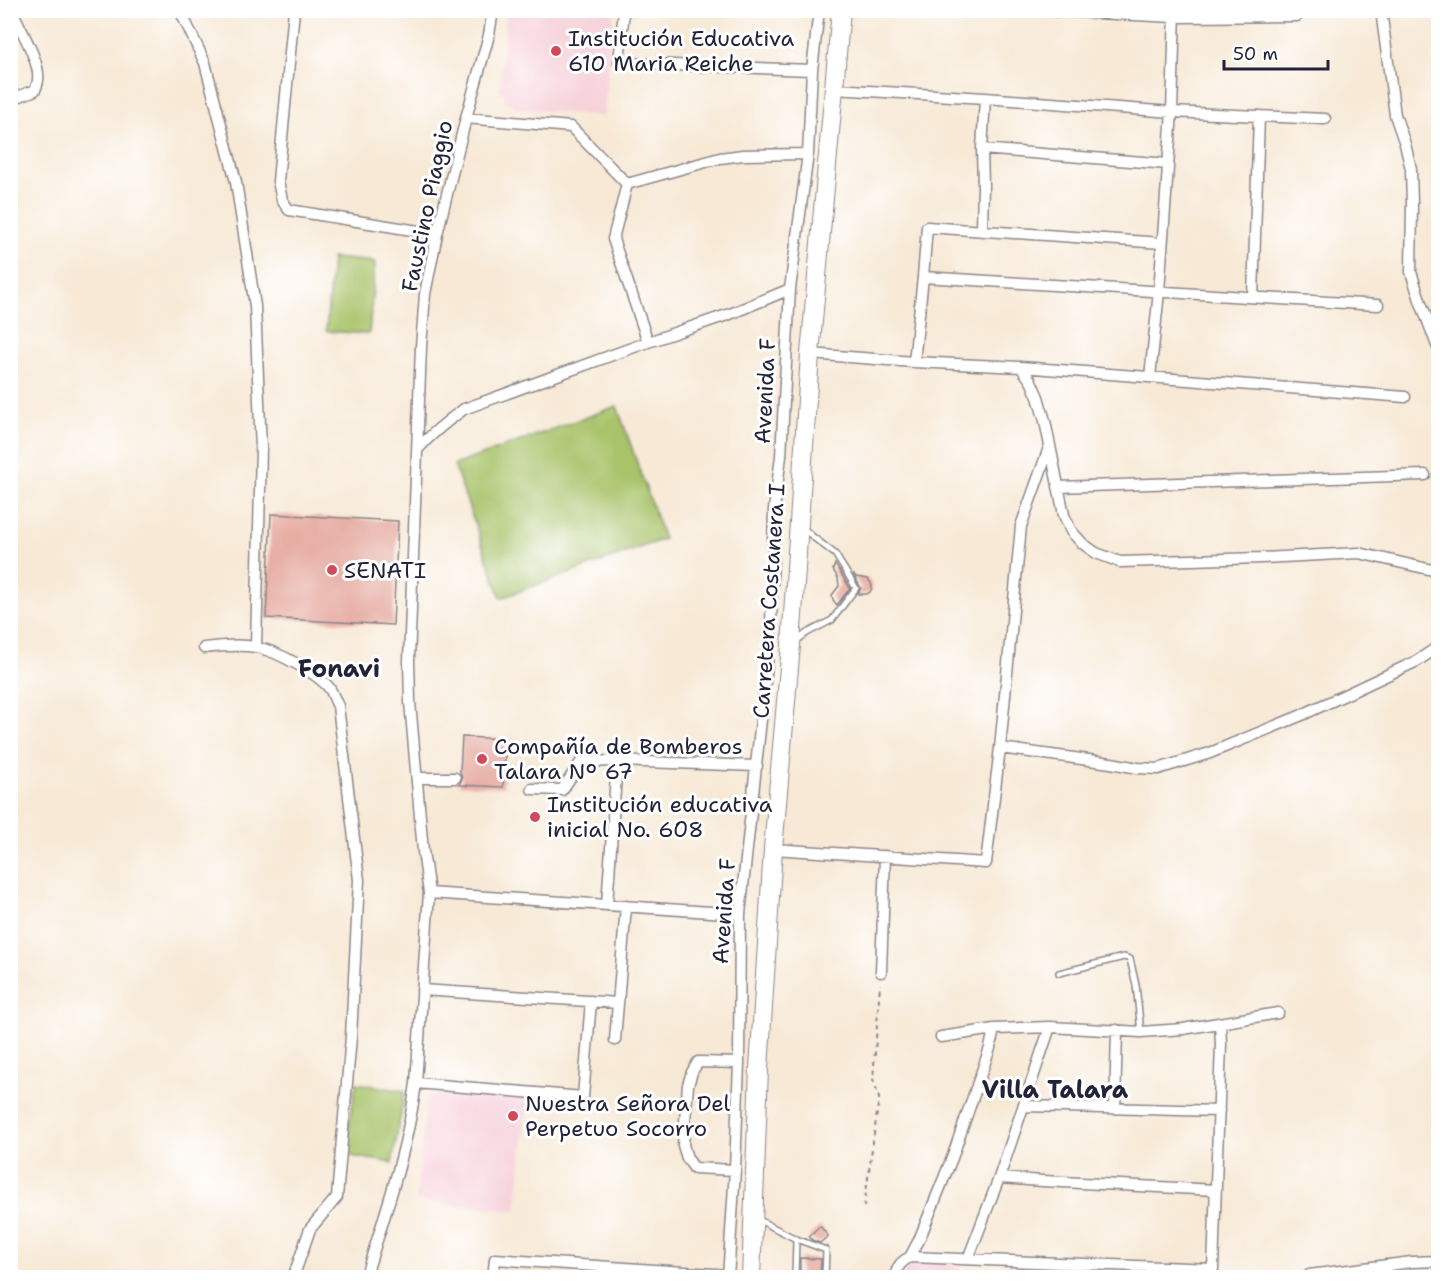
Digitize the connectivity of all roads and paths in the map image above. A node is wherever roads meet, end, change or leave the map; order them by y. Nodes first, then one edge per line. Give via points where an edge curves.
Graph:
1 (12, 10) edge
2 (180, 10) edge
3 (294, 10) edge
4 (493, 10) edge
5 (624, 10) edge
6 (819, 10) edge
7 (843, 10) edge
8 (1037, 10) edge
9 (1381, 10) edge
10 (1174, 14) edge
11 (1298, 16) dead end
12 (812, 70) junction
13 (835, 89) junction
14 (985, 98) junction
15 (10, 100) edge
16 (1172, 112) junction
17 (1259, 116) junction
18 (466, 118) junction
19 (1325, 119) dead end
20 (982, 149) junction
21 (808, 154) junction
22 (1168, 164) junction
23 (627, 184) junction
24 (982, 231) junction
25 (436, 234) junction
26 (1162, 243) junction
27 (923, 277) junction
28 (790, 289) junction
29 (1159, 292) junction
30 (1253, 297) junction
31 (1378, 305) dead end
32 (648, 342) junction
33 (1438, 348) edge
34 (810, 354) junction
35 (914, 362) junction
36 (1021, 367) junction
37 (1150, 377) junction
38 (1405, 397) dead end
39 (1050, 445) junction
40 (418, 449) junction
41 (1425, 475) dead end
42 (1058, 487) junction
43 (799, 525) junction
44 (1437, 571) dead end
45 (791, 645) junction
46 (256, 647) junction
47 (1438, 647) edge
48 (204, 648) dead end
49 (1000, 748) junction
50 (617, 761) junction
51 (757, 766) junction
52 (417, 778) junction
53 (454, 778) dead end
54 (532, 789) dead end
55 (773, 849) junction
56 (885, 856) junction
57 (429, 893) junction
58 (607, 905) junction
59 (626, 906) junction
60 (740, 914) junction
61 (881, 972) joint
62 (1059, 973) dead end
63 (422, 990) junction
64 (591, 1001) junction
65 (618, 1003) junction
66 (1278, 1013) dead end
67 (1220, 1023) junction
68 (1050, 1027) junction
69 (994, 1029) junction
70 (1117, 1030) junction
71 (1141, 1032) junction
72 (941, 1037) dead end
73 (615, 1040) dead end
74 (738, 1063) junction
75 (416, 1083) junction
76 (1024, 1106) junction
77 (1115, 1108) junction
78 (1219, 1111) junction
79 (735, 1170) junction
80 (999, 1178) junction
81 (1216, 1190) junction
82 (864, 1207) dead end
83 (753, 1216) junction
84 (796, 1239) junction
85 (910, 1257) junction
86 (968, 1259) junction
87 (1438, 1261) edge
88 (1386, 1265) junction
89 (728, 1276) edge
90 (293, 1278) edge
91 (367, 1278) edge
92 (493, 1278) edge
93 (751, 1278) edge
94 (795, 1278) edge
95 (825, 1278) edge
96 (895, 1278) edge
97 (1306, 1278) edge
98 (1387, 1278) edge

1 - 15 street via 34,58 38,80 35,90
2 - 46 street via 205,63 236,182 255,306 261,449
3 - 25 street via 278,181 282,200 289,210
4 - 18 street, Faustino Piaggio
5 - 12 street via 619,63
6 - 12 street, Avenida F
7 - 13 main road, Carretera Costanera I
8 - 10 street
9 - 33 street via 1395,115 1411,169 1411,272
10 - 11 street
10 - 16 street
12 - 21 street, Avenida F
13 - 14 street
13 - 34 main road, Carretera Costanera I
14 - 16 street
14 - 20 street
16 - 17 street
16 - 22 street
17 - 19 street
17 - 30 street
18 - 23 street via 571,127
18 - 25 street, Faustino Piaggio
20 - 22 street
20 - 24 street
21 - 23 street via 720,158
21 - 28 street, Avenida F
22 - 26 street
23 - 32 street via 612,238
24 - 26 street
24 - 27 street via 927,227
25 - 40 street, Faustino Piaggio via 425,294
26 - 29 street
27 - 29 street
27 - 35 street
28 - 32 street
28 - 51 street, Avenida F via 781,456 774,510 771,627
29 - 30 street
29 - 37 street
30 - 31 street
32 - 40 street via 464,410
34 - 35 street
34 - 43 main road, Carretera Costanera I
35 - 36 street
36 - 37 street
36 - 39 street via 1038,397
37 - 38 street
39 - 42 street
39 - 49 street via 1021,526
40 - 52 street, Faustino Piaggio via 409,661
41 - 42 street
42 - 44 street via 1071,531 1096,553 1120,562 1359,553
43 - 45 main road, Carretera Costanera I
43 - 45 lane via 835,554 856,588 832,620
45 - 55 main road, Carretera Costanera I
46 - 48 street
46 - 90 street via 309,672 329,688 338,706 359,880 337,1197 309,1229
47 - 49 street via 1417,661 1302,715 1210,753 1158,769
49 - 56 street via 986,863
50 - 51 street
50 - 54 street via 581,762 562,790
50 - 58 street
51 - 60 street, Avenida F
52 - 53 street
52 - 57 street, Faustino Piaggio
55 - 56 street
55 - 83 main road, Carretera Costanera I
56 - 61 street
57 - 58 street
57 - 63 street, Faustino Piaggio
58 - 59 street
59 - 60 street
59 - 65 street
60 - 74 street, Avenida F
61 - 82 path via 873,1079 879,1098
62 - 71 lane via 1124,957 1130,959
63 - 64 street
63 - 75 street, Faustino Piaggio
64 - 65 street
64 - 75 street via 583,1097
65 - 73 street
66 - 67 street
67 - 71 street
67 - 78 street
68 - 69 street
68 - 70 street
68 - 76 street
69 - 72 street
69 - 85 street via 952,1158
70 - 71 street
70 - 77 street
74 - 79 street, Avenida F
74 - 79 street via 698,1062 688,1085 683,1145 694,1168
75 - 91 street, Faustino Piaggio via 412,1114
76 - 77 street
76 - 80 street
77 - 78 street
78 - 81 street
79 - 89 street, Avenida F
80 - 81 street
80 - 86 street
81 - 86 street via 1213,1269
83 - 84 lane
83 - 93 main road, Carretera Costanera I
84 - 94 lane
84 - 95 lane via 826,1250
85 - 86 street
85 - 96 street via 902,1261
87 - 88 street
88 - 97 street
88 - 98 street
89 - 92 street via 495,1259

